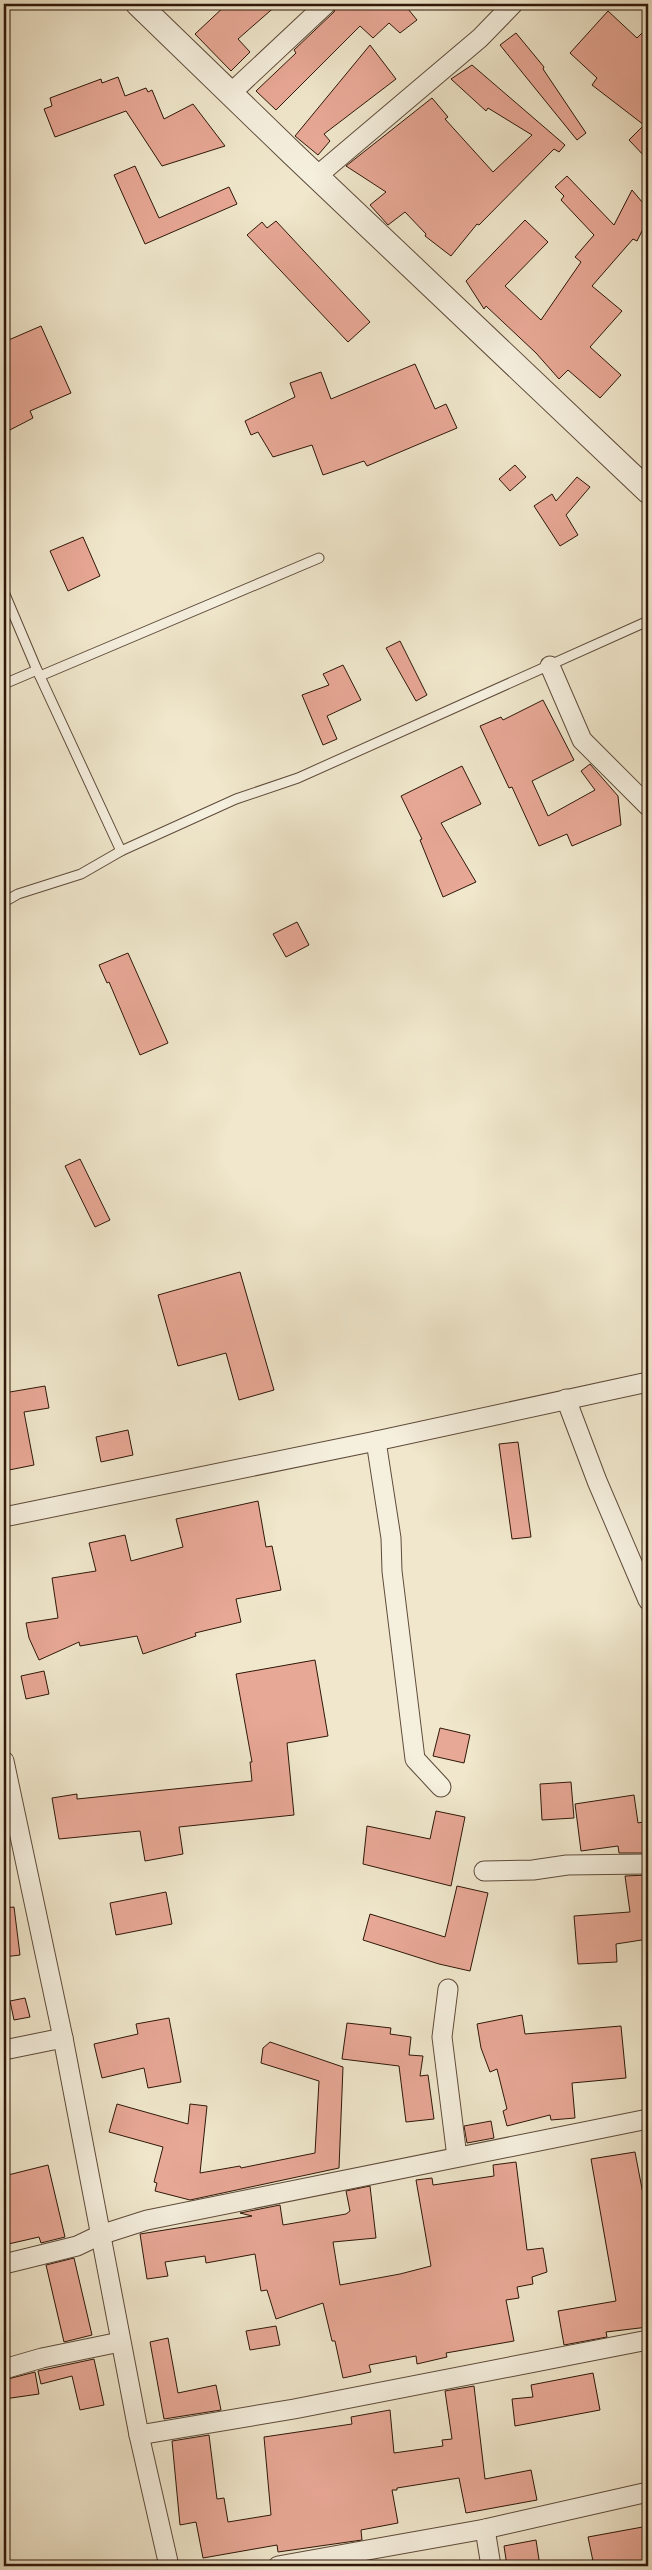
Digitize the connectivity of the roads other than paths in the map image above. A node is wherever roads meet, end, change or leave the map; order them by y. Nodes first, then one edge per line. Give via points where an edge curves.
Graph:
1 (138, 4) edge
2 (326, 4) edge
3 (513, 4) edge
4 (231, 93) junction
5 (317, 176) junction
6 (648, 491) edge
7 (319, 558) dead end
8 (4, 592) edge
9 (648, 621) edge
10 (550, 666) junction
11 (38, 673) junction
12 (4, 684) edge
13 (648, 806) edge
14 (121, 851) junction
15 (4, 902) edge
16 (648, 1382) edge
17 (566, 1399) junction
18 (376, 1441) junction
19 (4, 1517) edge
20 (648, 1600) edge
21 (4, 1761) edge
22 (441, 1787) dead end
23 (648, 1864) edge
24 (484, 1871) dead end
25 (448, 1989) dead end
26 (64, 2038) junction
27 (4, 2050) edge
28 (648, 2118) edge
29 (458, 2157) junction
30 (100, 2235) junction
31 (4, 2264) edge
32 (648, 2340) edge
33 (120, 2342) junction
34 (4, 2370) edge
35 (139, 2436) junction
36 (648, 2492) edge
37 (485, 2529) junction
38 (170, 2566) edge
39 (278, 2566) edge
40 (492, 2566) edge

1 - 4 street
2 - 4 street
3 - 5 street via 480,38
4 - 5 street
5 - 6 street
7 - 11 lane
8 - 11 lane
9 - 10 lane
10 - 13 street via 582,740
10 - 14 lane via 298,778 236,799
11 - 12 lane
11 - 14 lane
14 - 15 lane via 80,874 18,894
16 - 17 street
17 - 18 street
17 - 20 street
18 - 19 street
18 - 22 street via 391,1538 392,1571 415,1759
21 - 26 street
23 - 24 street
25 - 29 street via 442,2036
26 - 27 street
26 - 30 street
28 - 29 street
29 - 30 street via 146,2220
30 - 31 street via 77,2246
30 - 33 street
32 - 35 street via 294,2410
33 - 34 street via 42,2358
33 - 35 street
35 - 38 street
36 - 37 street
37 - 39 street
37 - 40 street

